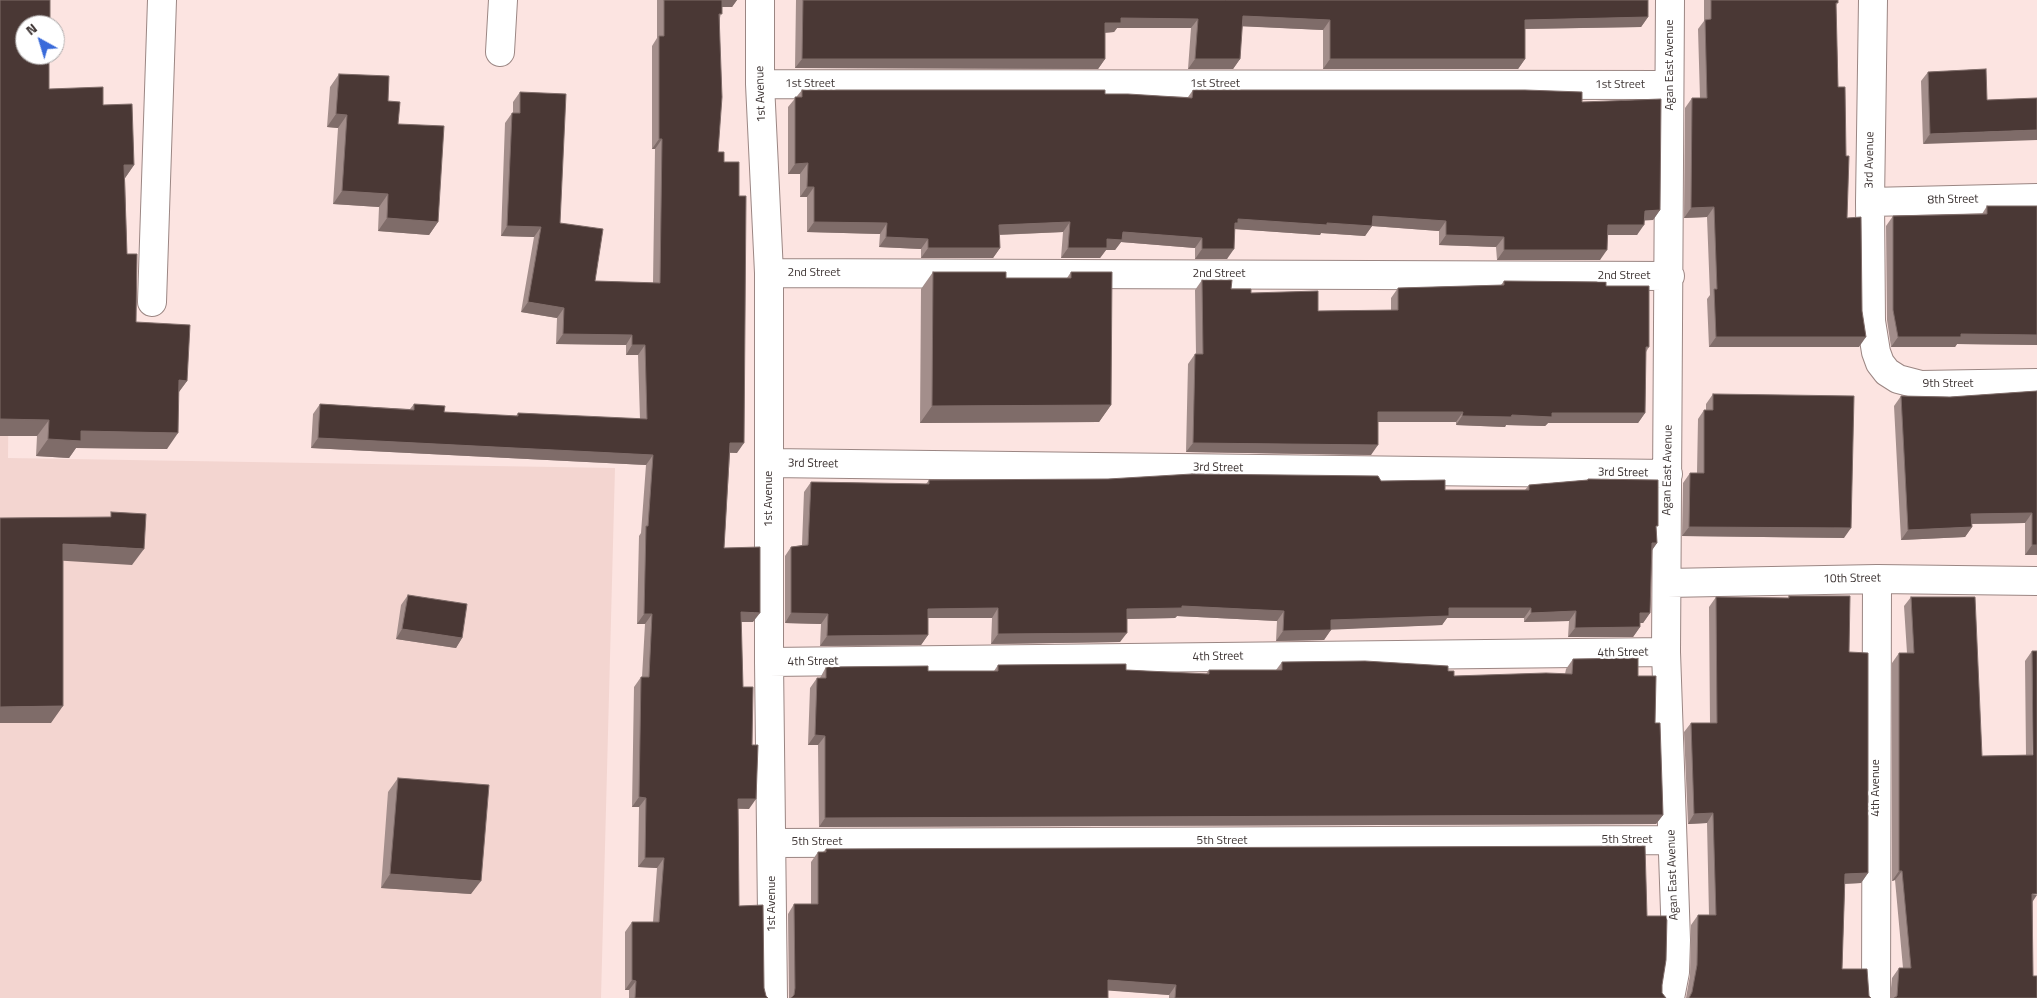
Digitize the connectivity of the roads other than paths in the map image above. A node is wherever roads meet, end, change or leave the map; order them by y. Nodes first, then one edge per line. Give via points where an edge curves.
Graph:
1 (162, 0) edge
2 (504, 0) edge
3 (760, 0) edge
4 (1670, 0) edge
5 (1873, 0) edge
6 (500, 52) dead end
7 (760, 84) junction
8 (1670, 85) junction
9 (2037, 198) edge
10 (1870, 202) junction
11 (769, 273) junction
12 (1670, 276) junction
13 (152, 302) dead end
14 (1871, 321) joint
15 (2037, 383) edge
16 (769, 463) junction
17 (1668, 474) junction
18 (1877, 579) junction
19 (2037, 581) edge
20 (1667, 583) junction
21 (1666, 652) junction
22 (769, 662) junction
23 (1672, 840) junction
24 (772, 842) junction
25 (773, 998) edge
26 (1670, 998) edge
27 (1876, 998) edge

1 - 13 street
2 - 6 street
3 - 7 street, 1st Avenue
4 - 8 street, Agan East Avenue
5 - 10 street, 3rd Avenue
7 - 8 street, 1st Street
7 - 11 street, 1st Avenue
8 - 12 street, Agan East Avenue
9 - 10 street, 8th Street
10 - 14 street, 3rd Avenue
11 - 12 street, 2nd Street
11 - 16 street, 1st Avenue
12 - 17 street, Agan East Avenue
14 - 15 street, 9th Street via 1880,363 1898,379 1921,385
16 - 17 street, 3rd Street
16 - 22 street, 1st Avenue
17 - 20 street, Agan East Avenue
18 - 19 street, 10th Street
18 - 20 street, 10th Street
18 - 27 street, 4th Avenue
20 - 21 street, Agan East Avenue
21 - 22 street, 4th Street
21 - 23 street, Agan East Avenue
22 - 24 street, 1st Avenue
23 - 24 street, 5th Street
23 - 26 street, Agan East Avenue via 1676,940
24 - 25 street, 1st Avenue

